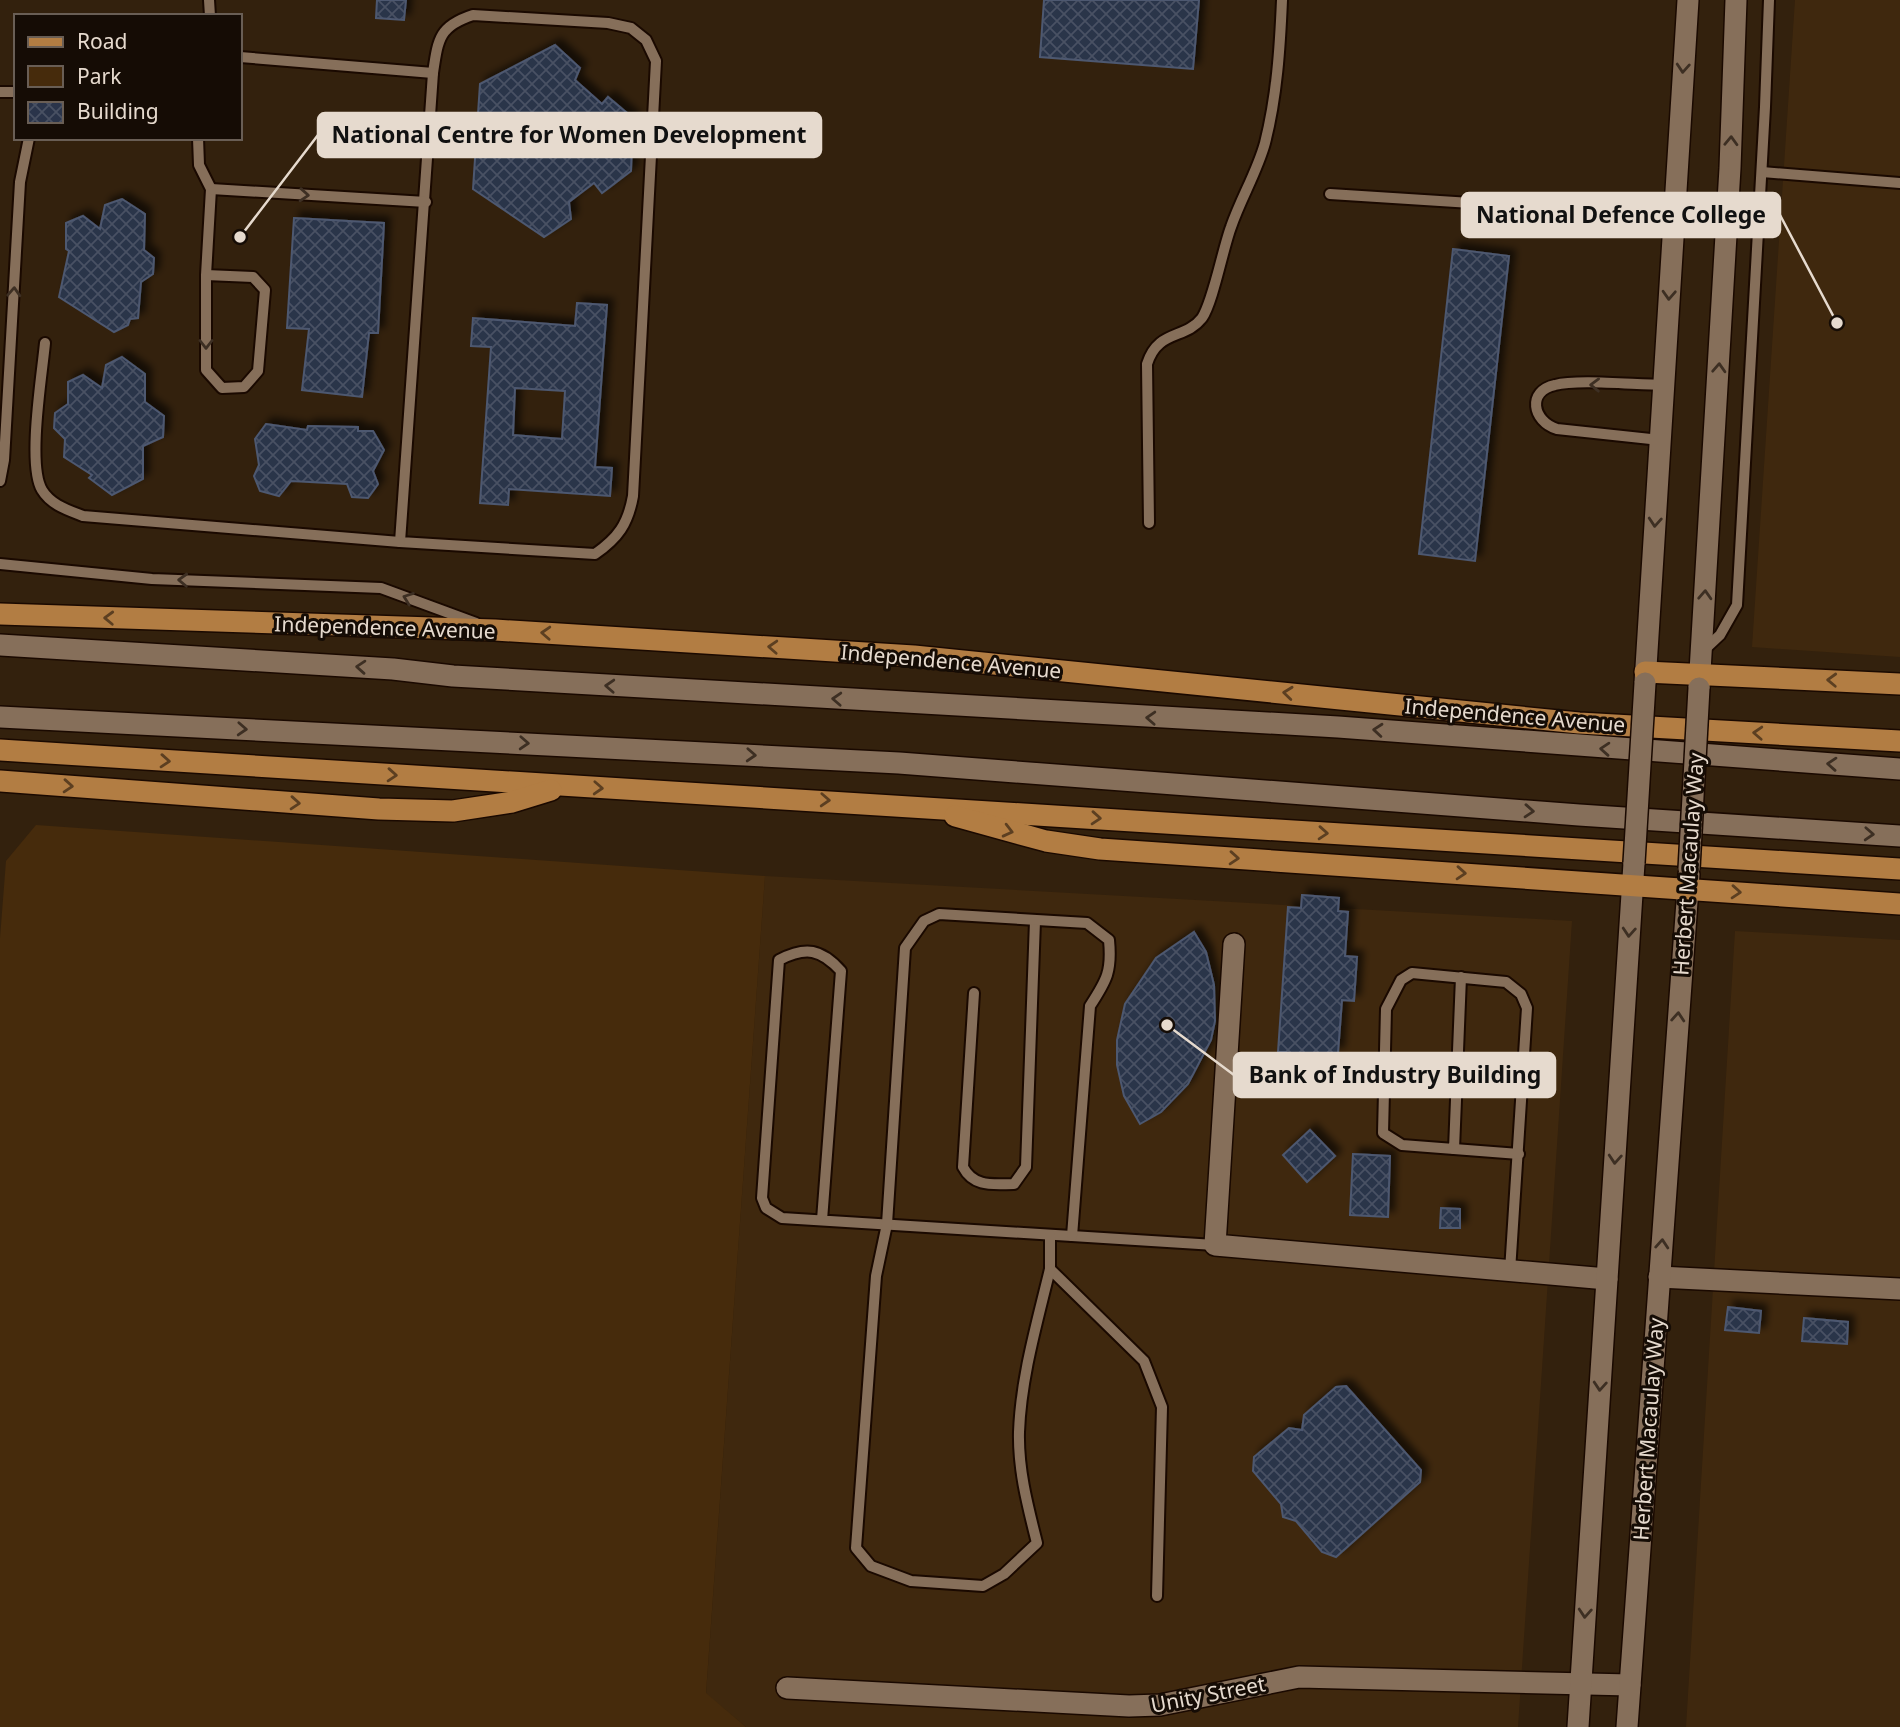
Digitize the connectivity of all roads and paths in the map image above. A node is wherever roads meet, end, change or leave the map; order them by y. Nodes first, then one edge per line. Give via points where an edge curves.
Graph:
1 (1282, 0) edge
2 (1688, 0) edge
3 (1736, 0) edge
4 (1769, 0) edge
5 (242, 58) edge
6 (433, 73) junction
7 (29, 140) edge
8 (198, 140) edge
9 (1762, 172) junction
10 (1900, 183) edge
11 (211, 189) junction
12 (1330, 194) dead end
13 (426, 202) junction
14 (1673, 216) junction
15 (206, 275) junction
16 (45, 343) dead end
17 (1663, 386) junction
18 (1660, 440) junction
19 (0, 481) edge
20 (1149, 523) dead end
21 (400, 542) junction
22 (0, 564) edge
23 (0, 614) edge
24 (495, 630) junction
25 (0, 645) edge
26 (1702, 651) junction
27 (1645, 678) junction
28 (1700, 681) junction
29 (1900, 684) edge
30 (0, 717) edge
31 (1900, 741) edge
32 (0, 750) edge
33 (1900, 769) edge
34 (0, 781) edge
35 (565, 786) junction
36 (919, 806) junction
37 (1900, 836) edge
38 (1900, 869) edge
39 (1633, 874) junction
40 (1688, 879) junction
41 (1900, 904) edge
42 (1035, 921) junction
43 (1234, 944) dead end
44 (1461, 977) junction
45 (974, 993) dead end
46 (1454, 1149) junction
47 (1519, 1154) junction
48 (822, 1220) junction
49 (887, 1224) junction
50 (1050, 1235) junction
51 (1072, 1236) junction
52 (1215, 1245) junction
53 (1050, 1269) junction
54 (1510, 1271) junction
55 (1659, 1277) junction
56 (1606, 1279) junction
57 (1900, 1289) edge
58 (1157, 1596) dead end
59 (1580, 1685) junction
60 (1630, 1685) junction
61 (787, 1688) dead end
62 (1578, 1727) edge
63 (1627, 1727) edge

1 - 20 lane via 1280,48 1265,143 1231,227 1207,305 1202,318 1191,327 1157,345 1147,364
2 -> 14 main road
26 -> 3 main road, Herbert Macaulay Way
4 - 9 lane
5 - 6 lane
6 - 13 lane
6 - 21 lane via 438,39 453,22 473,15 631,28 646,40 656,61 634,496 629,519 616,540 595,554
19 -> 7 lane via 20,182
8 - 11 lane via 199,165
9 - 10 lane
9 - 26 lane via 1737,606 1720,635
11 -> 13 lane
11 - 15 lane
12 - 14 lane
13 - 21 lane
14 -> 17 main road
15 -> 15 lane via 205,370 222,387 244,387 258,371 265,290 253,277
16 - 21 lane via 34,461 41,489 58,506 83,516
17 - 18 main road
17 -> 18 lane via 1556,384 1541,393 1536,405 1537,416 1557,429
18 -> 27 main road
24 -> 22 lane via 381,588 152,579
24 -> 23 main road, Independence Avenue
31 -> 24 main road, Independence Avenue via 1579,723 914,656
33 -> 25 main road, Independence Avenue via 1338,727
26 - 28 main road, Herbert Macaulay Way
27 - 28 main road
27 - 39 main road, bridge
29 -> 28 main road
28 - 40 main road, Herbert Macaulay Way, bridge
30 -> 37 main road via 899,764
32 -> 35 main road
34 -> 35 main road via 453,811 512,802
35 -> 36 main road
36 -> 38 main road
36 -> 39 main road via 1046,841 1100,849
39 - 40 main road
39 -> 56 main road
40 -> 41 main road
55 -> 40 main road, Herbert Macaulay Way
42 - 45 lane via 1026,1167 1014,1184 980,1184 968,1177 963,1167
42 - 49 lane via 939,914 925,921 905,948
42 - 51 lane via 1087,923 1109,940 1111,966 1090,1006
43 - 52 main road
44 - 46 lane
44 - 46 lane via 1412,973 1393,991 1386,1009 1383,1133 1402,1145
44 - 47 lane via 1506,982 1521,994 1527,1009
46 - 47 lane
47 - 54 lane
48 - 48 lane via 782,1218 766,1208 762,1198 779,960 812,949 841,971
48 - 49 lane
49 - 50 lane
49 - 53 lane via 876,1276 856,1548 871,1566 911,1581 983,1586 1004,1574 1037,1543 1024,1489 1019,1434 1025,1374
50 - 51 lane
50 - 53 lane
51 - 52 lane
52 - 54 main road
53 - 58 lane via 1144,1361 1162,1407
54 - 56 main road
55 - 57 main road
55 - 60 main road, Herbert Macaulay Way
56 -> 59 main road
59 - 60 main road, Unity Street
59 - 61 main road, Unity Street via 1299,1677 1160,1705 1129,1706
59 - 62 main road
60 - 63 main road, Herbert Macaulay Way

